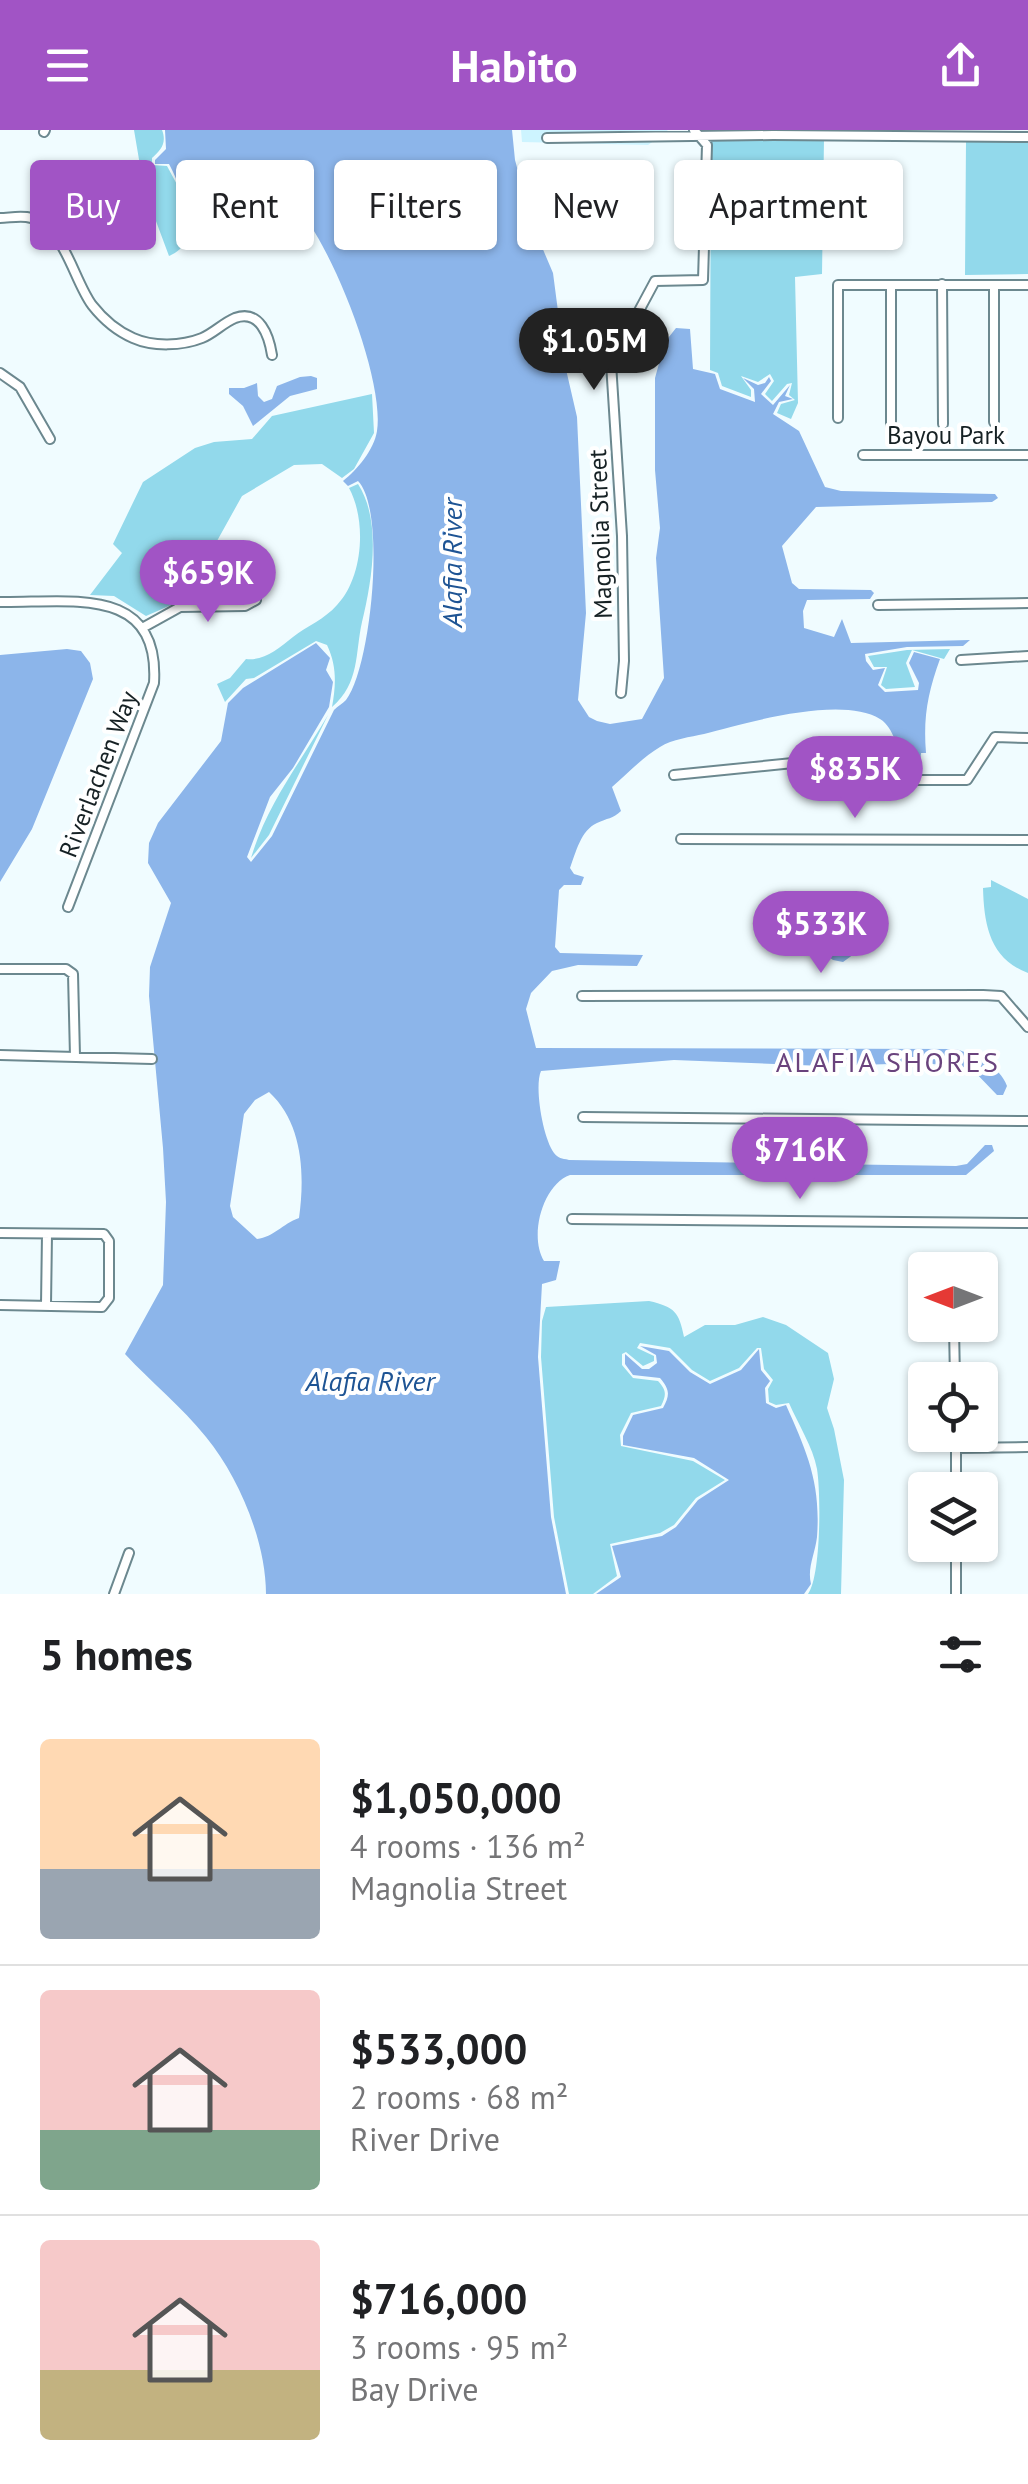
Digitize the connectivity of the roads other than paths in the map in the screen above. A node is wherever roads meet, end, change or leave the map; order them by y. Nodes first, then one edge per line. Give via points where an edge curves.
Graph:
1 (773, 132) edge
2 (697, 133) edge
3 (1028, 137) edge
4 (547, 138) dead end
5 (0, 218) edge
6 (942, 284) junction
7 (994, 284) junction
8 (1028, 285) edge
9 (890, 286) junction
10 (272, 355) dead end
11 (0, 373) edge
12 (838, 418) dead end
13 (994, 422) dead end
14 (942, 424) dead end
15 (891, 425) dead end
16 (50, 438) dead end
17 (863, 455) dead end
18 (1028, 456) edge
19 (256, 600) dead end
20 (0, 602) edge
21 (1028, 603) edge
22 (878, 605) dead end
23 (144, 628) junction
24 (1028, 656) edge
25 (961, 660) dead end
26 (620, 693) dead end
27 (1028, 738) edge
28 (674, 775) dead end
29 (682, 839) dead end
30 (1028, 840) edge
31 (68, 907) dead end
32 (0, 970) edge
33 (582, 996) dead end
34 (1028, 1027) edge
35 (0, 1055) edge
36 (75, 1056) junction
37 (152, 1059) dead end
38 (583, 1116) dead end
39 (1028, 1121) edge
40 (572, 1219) dead end
41 (1028, 1223) edge
42 (0, 1233) edge
43 (47, 1234) junction
44 (0, 1305) edge
45 (46, 1305) junction
46 (998, 1447) edge
47 (1028, 1447) edge
48 (129, 1553) dead end
49 (956, 1562) edge
50 (114, 1594) edge
51 (956, 1594) edge

1 - 2 street
1 - 3 street
2 - 4 street
2 - 26 street, Magnolia Street via 708,145 704,280 656,280 611,362 622,536
5 - 10 street via 30,218 52,230 90,303 137,340 190,342 246,316 261,323
6 - 7 street
6 - 9 street
6 - 14 street
7 - 8 street
7 - 13 street
9 - 12 street via 838,285
9 - 15 street
11 - 16 street via 20,387
17 - 18 street, Bayou Park
19 - 23 street via 180,607
20 - 23 street via 123,609
21 - 22 street
23 - 31 street, Riverlachen Way via 156,656 154,683
24 - 25 street
27 - 28 street via 995,737 967,780 869,780 839,765 804,762
29 - 30 street
32 - 36 street via 73,974
33 - 34 street via 1001,996
35 - 36 street
36 - 37 street
38 - 39 street
40 - 41 street
42 - 43 street
43 - 45 street
43 - 45 street via 104,1234 109,1298 102,1306
44 - 45 street
46 - 47 street
48 - 50 street
49 - 51 street

